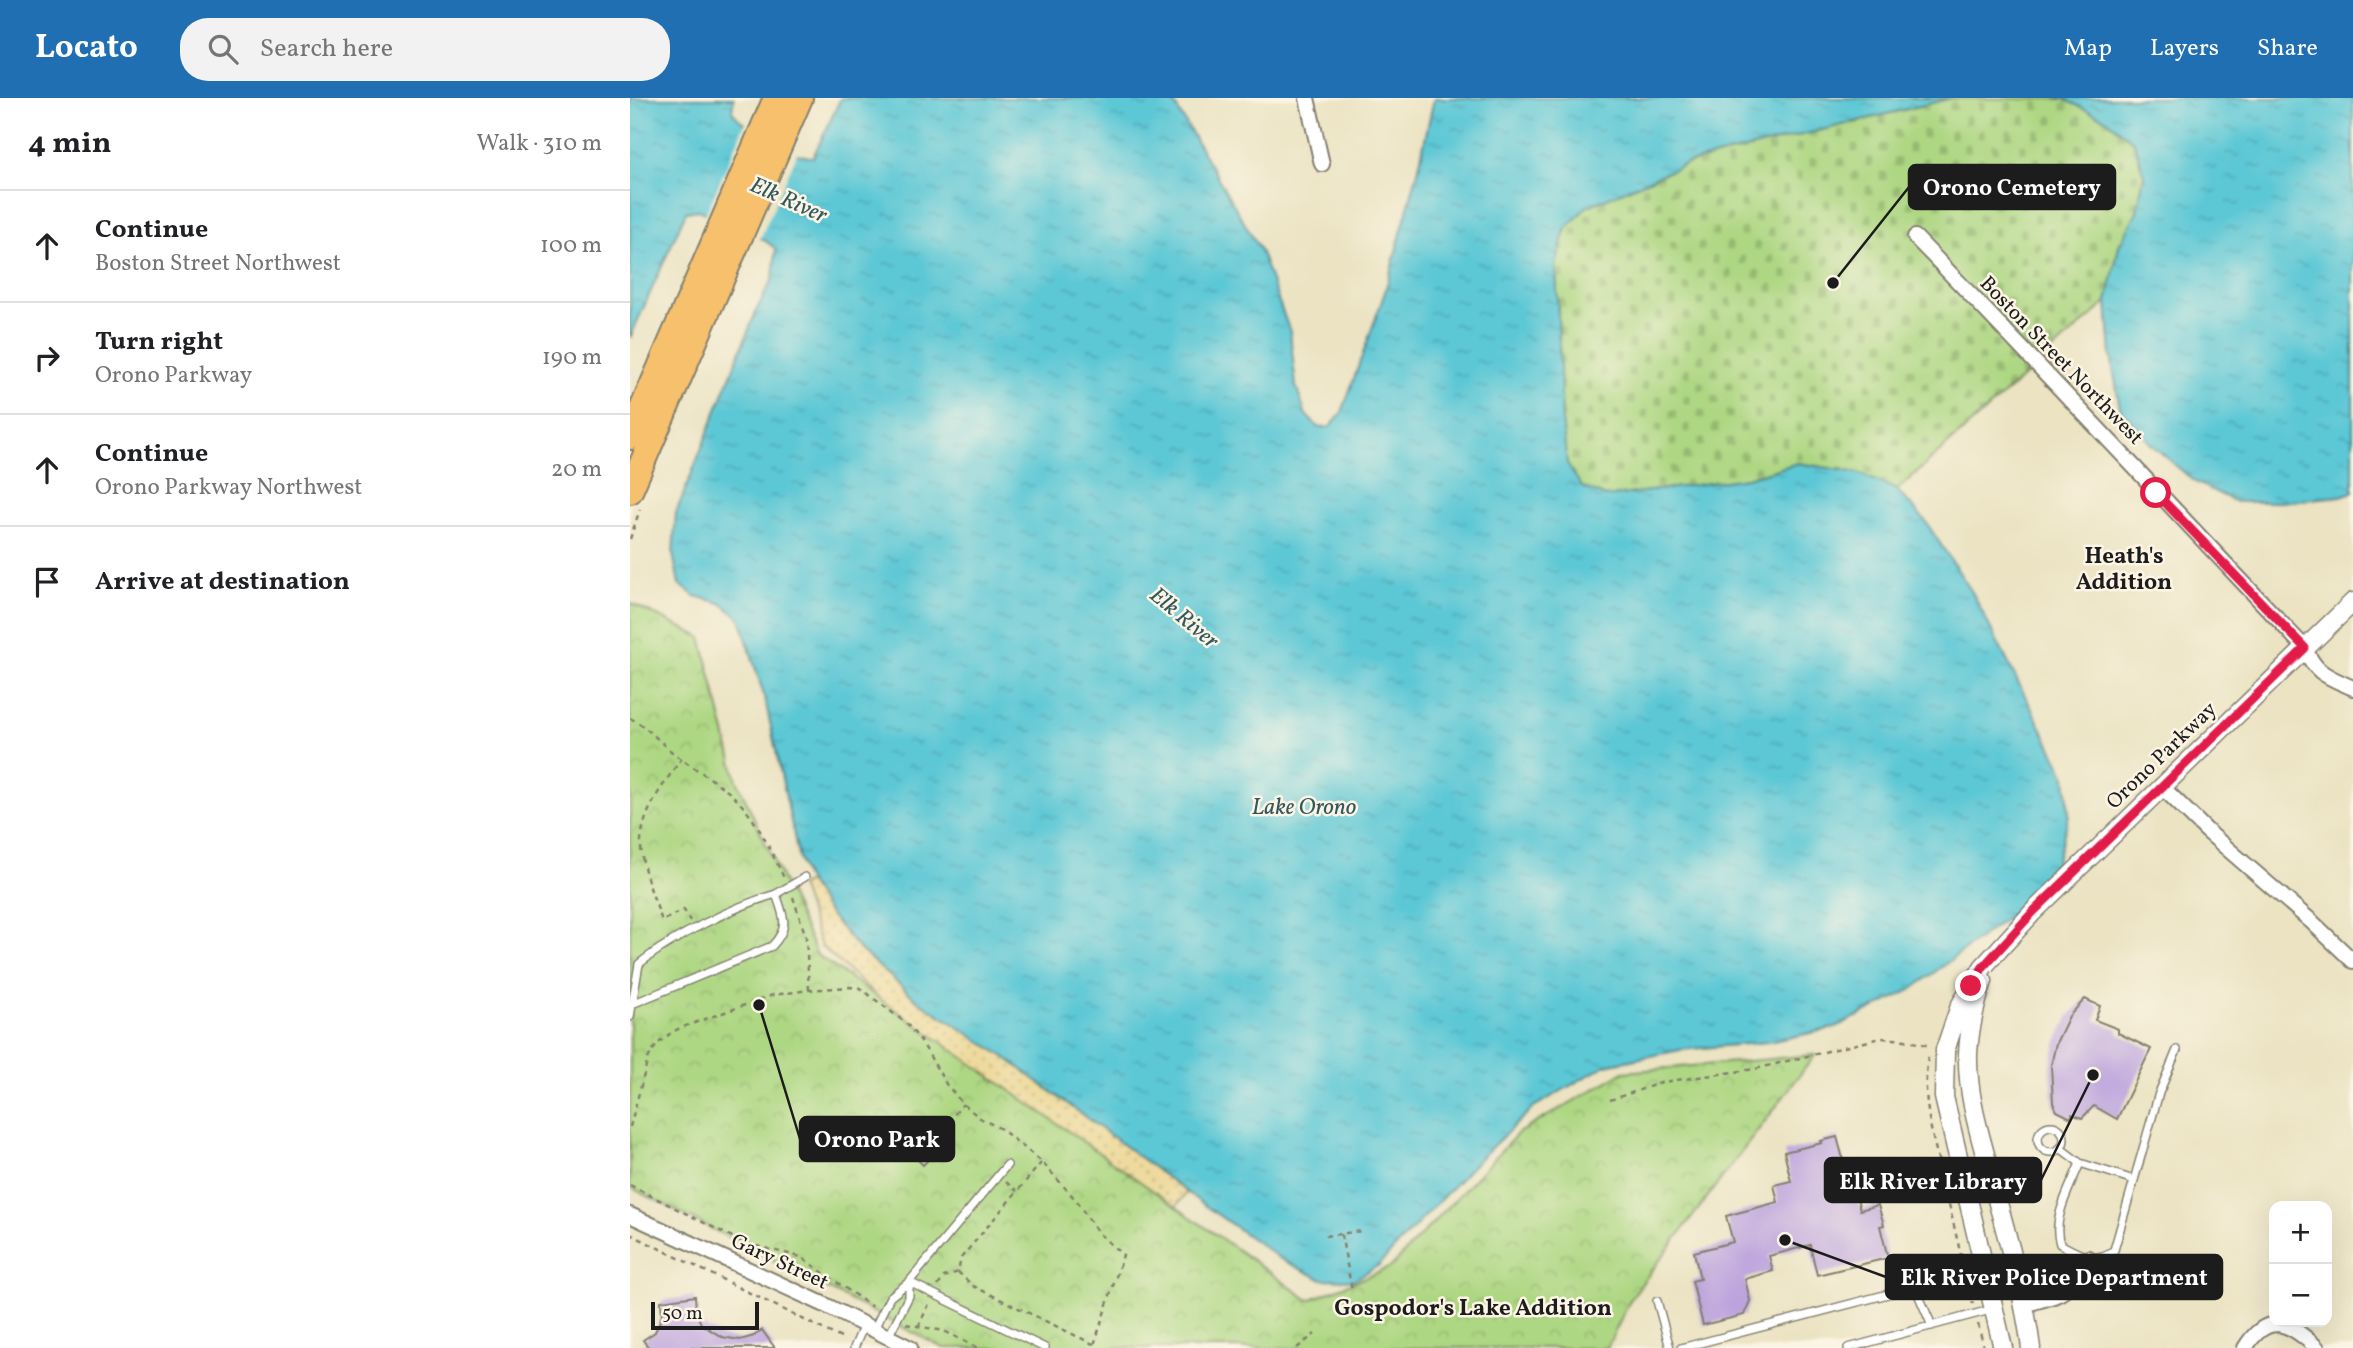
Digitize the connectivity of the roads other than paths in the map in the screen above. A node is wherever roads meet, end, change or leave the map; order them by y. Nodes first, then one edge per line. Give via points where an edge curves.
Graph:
1 (776, 98) edge
2 (800, 98) edge
3 (1307, 98) edge
4 (776, 127) junction
5 (1322, 164) dead end
6 (1915, 237) dead end
7 (722, 252) junction
8 (630, 437) edge
9 (630, 491) edge
10 (2353, 602) edge
11 (2305, 648) junction
12 (2353, 688) edge
13 (2161, 786) junction
14 (805, 877) dead end
15 (776, 894) junction
16 (2003, 944) junction
17 (2353, 961) edge
18 (632, 1004) junction
19 (630, 1017) edge
20 (2177, 1050) dead end
21 (2060, 1148) dead end
22 (2080, 1163) junction
23 (1007, 1165) dead end
24 (2134, 1180) junction
25 (630, 1215) edge
26 (2088, 1258) junction
27 (909, 1282) junction
28 (1657, 1301) dead end
29 (2023, 1305) junction
30 (1995, 1309) junction
31 (1932, 1326) junction
32 (869, 1327) junction
33 (888, 1337) junction
34 (851, 1345) edge
35 (907, 1347) edge
36 (1045, 1348) edge
37 (1670, 1348) edge
38 (1681, 1348) edge
39 (1848, 1348) edge
40 (2003, 1348) edge
41 (2031, 1348) edge
42 (2245, 1348) edge
43 (2317, 1348) edge

1 - 4 highway
2 - 4 highway
3 - 5 street
4 - 7 highway
6 - 11 street, Boston Street Northwest
7 - 8 highway
7 - 9 highway
10 - 11 street, Orono Parkway
11 - 12 street, Boston Street Northwest via 2321,674
11 - 13 street, Orono Parkway
13 - 16 street, Orono Parkway
13 - 17 street
14 - 15 lane
15 - 18 lane via 658,949 639,964
15 - 18 lane via 785,920 783,935 772,946
16 - 29 street via 1975,1004 1969,1076 1975,1117
16 - 30 street via 1960,1006 1945,1050 1943,1073 1948,1121
18 - 19 lane
20 - 24 lane via 2159,1093
21 - 22 lane
22 - 24 lane
22 - 26 lane via 2056,1234 2060,1244
23 - 27 lane
24 - 26 lane via 2114,1250
25 - 32 street, Gary Street
26 - 29 street via 2065,1293
27 - 32 lane via 890,1297
27 - 33 lane via 909,1297
27 - 36 lane
28 - 37 lane
29 - 41 street
30 - 31 lane
30 - 40 street
31 - 38 lane via 1914,1287
31 - 39 lane
32 - 33 street, Gary Street
32 - 34 lane
33 - 35 street, Gary Street
42 - 43 street via 2253,1334 2273,1323 2294,1329

